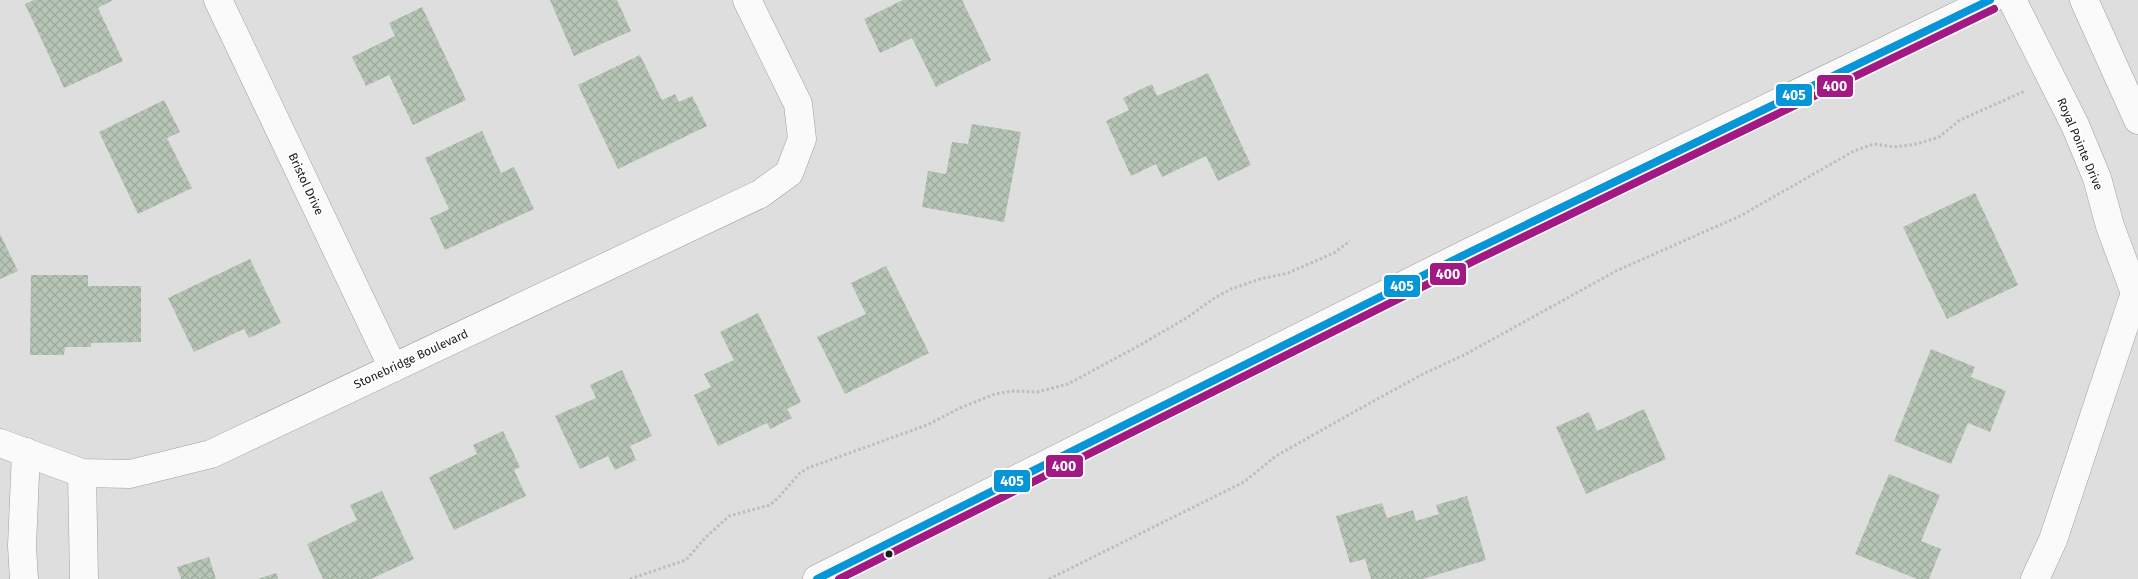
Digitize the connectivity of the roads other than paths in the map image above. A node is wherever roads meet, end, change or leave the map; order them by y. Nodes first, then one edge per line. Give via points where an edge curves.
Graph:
1 (218, 0) edge
2 (747, 0) edge
3 (1990, 0) edge
4 (2012, 0) edge
5 (2084, 0) edge
6 (2138, 120) edge
7 (2136, 290) edge
8 (393, 368) junction
9 (0, 443) edge
10 (26, 452) junction
11 (82, 473) junction
12 (24, 579) edge
13 (84, 579) edge
14 (817, 579) edge
15 (2035, 579) edge

1 - 8 street, Bristol Drive
2 - 8 street, Stonebridge Boulevard via 798,104 802,139 789,173 760,194
3 - 14 street via 1472,251
4 - 7 street, Royal Pointe Drive via 2075,125
5 - 6 street
7 - 15 street, Royal Pointe Drive via 2053,540
8 - 11 street, Stonebridge Boulevard via 211,454 130,474
9 - 10 street, Stonebridge Boulevard
10 - 11 street, Stonebridge Boulevard
10 - 12 street via 22,546
11 - 13 street

